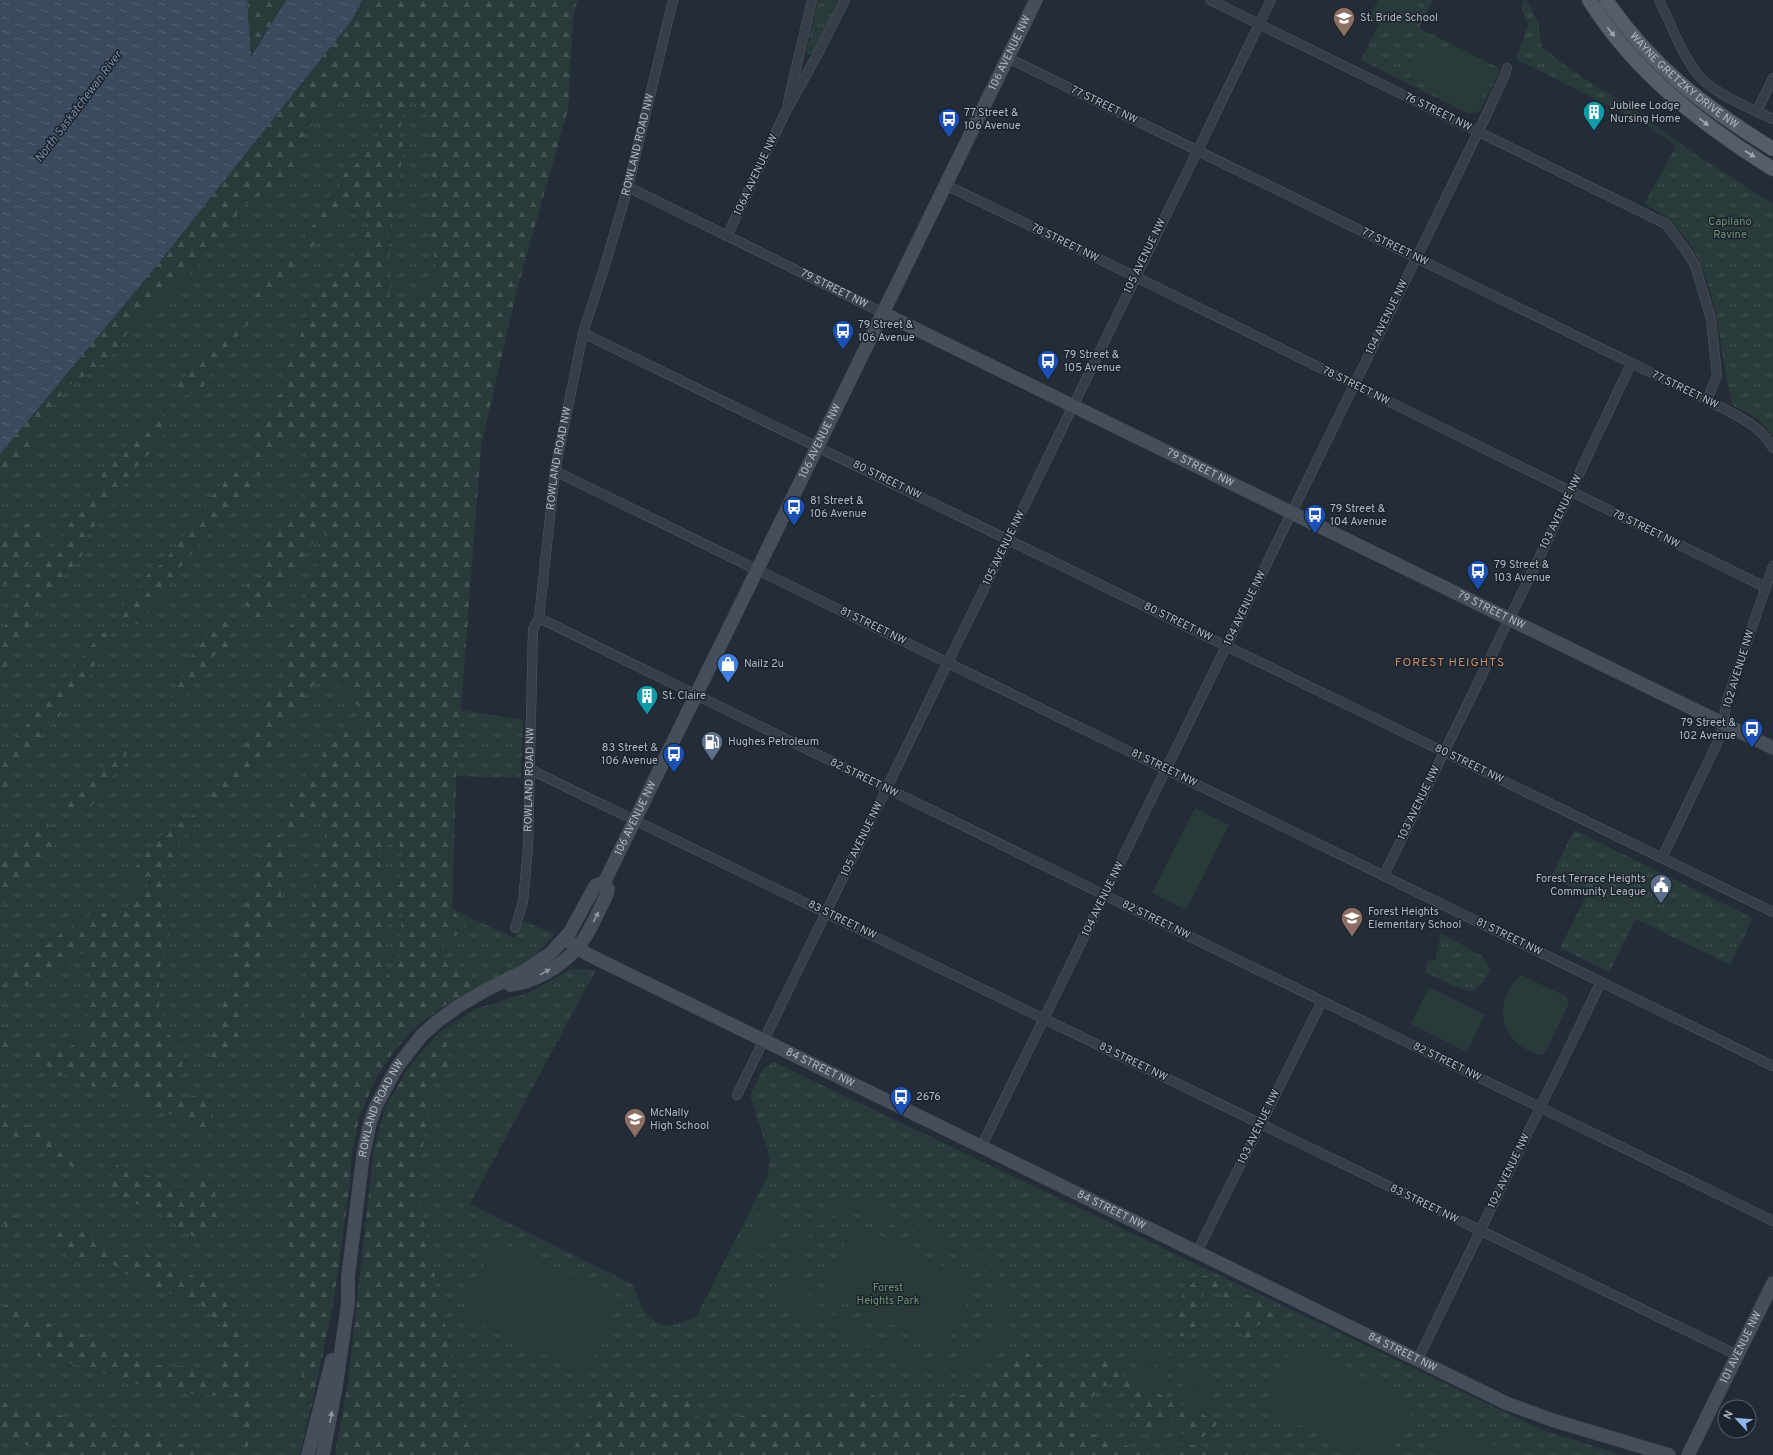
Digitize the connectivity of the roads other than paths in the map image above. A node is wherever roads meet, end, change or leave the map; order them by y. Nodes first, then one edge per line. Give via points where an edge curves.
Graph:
1 (673, 0) edge
2 (812, 0) edge
3 (845, 0) edge
4 (1036, 0) edge
5 (1210, 0) edge
6 (1271, 0) edge
7 (1589, 0) edge
8 (1606, 0) edge
9 (1659, 0) edge
10 (1259, 24) junction
11 (1008, 58) junction
12 (1506, 68) dead end
13 (1773, 78) edge
14 (1757, 111) junction
15 (785, 113) junction
16 (1773, 119) edge
17 (1478, 132) junction
18 (1773, 149) edge
19 (1197, 151) junction
20 (1773, 169) edge
21 (946, 185) junction
22 (628, 187) junction
23 (726, 236) junction
24 (1416, 258) junction
25 (1136, 277) junction
26 (883, 313) junction
27 (583, 333) junction
28 (1631, 364) junction
29 (1354, 385) junction
30 (1707, 400) junction
31 (1072, 405) junction
32 (818, 446) junction
33 (1773, 448) edge
34 (556, 471) junction
35 (1571, 492) junction
36 (1292, 513) junction
37 (1008, 539) junction
38 (1773, 566) edge
39 (757, 570) junction
40 (1765, 587) junction
41 (539, 618) junction
42 (1509, 619) junction
43 (1226, 646) junction
44 (948, 662) junction
45 (696, 696) junction
46 (1724, 724) junction
47 (1773, 748) edge
48 (1444, 752) junction
49 (529, 769) junction
50 (1166, 769) junction
51 (886, 789) junction
52 (635, 819) junction
53 (1662, 858) junction
54 (1384, 875) junction
55 (604, 883) junction
56 (1105, 894) junction
57 (827, 912) junction
58 (1773, 912) edge
59 (515, 928) dead end
60 (565, 939) junction
61 (577, 948) junction
62 (1601, 982) junction
63 (495, 986) junction
64 (1322, 1001) junction
65 (1044, 1019) junction
66 (764, 1041) junction
67 (1773, 1066) edge
68 (737, 1095) dead end
69 (1540, 1108) junction
70 (1260, 1125) junction
71 (981, 1147) junction
72 (1773, 1221) edge
73 (1480, 1231) junction
74 (1197, 1252) junction
75 (348, 1277) junction
76 (1773, 1283) edge
77 (1770, 1299) edge
78 (1737, 1355) junction
79 (1418, 1359) junction
80 (308, 1455) edge
81 (323, 1455) edge
82 (1669, 1455) edge
83 (1688, 1455) edge

1 - 22 street, ROWLAND ROAD NW
2 - 15 street, 106A AVENUE NW
3 - 15 street, 106A AVENUE NW
4 - 11 main road, 106 AVENUE NW
5 - 10 street, 76 STREET NW
6 - 10 street, 105 AVENUE NW
7 -> 20 main road, WAYNE GRETZKY DRIVE NW via 1627,51 1669,94 1726,139
8 - 18 main road, WAYNE GRETZKY DRIVE NW via 1637,41 1682,86 1710,108
9 - 14 street via 1689,62 1699,76 1718,91
10 - 17 street, 76 STREET NW
10 - 19 street, 105 AVENUE NW
11 - 19 street, 77 STREET NW
11 - 21 main road, 106 AVENUE NW
12 - 17 street, 104 AVENUE NW
13 - 14 street
14 - 16 street
15 - 23 street, 106A AVENUE NW
17 - 24 street, 104 AVENUE NW
17 - 30 street, 76 STREET NW via 1666,224 1695,265 1711,319 1718,375
19 - 24 street, 77 STREET NW
19 - 25 street, 105 AVENUE NW
21 - 25 street, 78 STREET NW
21 - 26 main road, 106 AVENUE NW
22 - 23 street, 79 STREET NW
22 - 27 street, ROWLAND ROAD NW
23 - 26 street, 79 STREET NW
24 - 28 street, 77 STREET NW
24 - 29 street, 104 AVENUE NW
25 - 29 street, 78 STREET NW
25 - 31 street, 105 AVENUE NW
26 - 31 main road, 79 STREET NW
26 - 32 main road, 106 AVENUE NW
27 - 32 street, 80 STREET NW
27 - 34 street, ROWLAND ROAD NW
28 - 30 street, 77 STREET NW
28 - 35 street, 103 AVENUE NW
29 - 35 street, 78 STREET NW
29 - 36 street, 104 AVENUE NW
30 - 33 street, 77 STREET NW via 1756,427
31 - 36 main road, 79 STREET NW
31 - 37 street, 105 AVENUE NW
32 - 37 street, 80 STREET NW
32 - 39 main road, 106 AVENUE NW
34 - 39 street, 81 STREET NW
34 - 41 street, ROWLAND ROAD NW
35 - 40 street, 78 STREET NW
35 - 42 street, 103 AVENUE NW
36 - 42 main road, 79 STREET NW
36 - 43 street, 104 AVENUE NW
37 - 43 street, 80 STREET NW
37 - 44 street, 105 AVENUE NW
38 - 40 street, 102 AVENUE NW
39 - 44 street, 81 STREET NW
39 - 45 main road, 106 AVENUE NW
40 - 46 street, 102 AVENUE NW via 1727,700
41 - 45 street, 82 STREET NW
41 - 49 street, ROWLAND ROAD NW via 532,629
42 - 46 main road, 79 STREET NW
42 - 48 street, 103 AVENUE NW
43 - 48 street, 80 STREET NW
43 - 50 street, 104 AVENUE NW
44 - 50 street, 81 STREET NW
44 - 51 street, 105 AVENUE NW
45 - 51 street, 82 STREET NW
45 - 52 main road, 106 AVENUE NW
46 - 47 main road, 79 STREET NW
46 - 53 street, 102 AVENUE NW
48 - 53 street, 80 STREET NW
48 - 54 street, 103 AVENUE NW
49 - 52 street, 83 STREET NW
49 - 59 street, ROWLAND ROAD NW via 526,871 523,902
50 - 54 street, 81 STREET NW
50 - 56 street, 104 AVENUE NW
51 - 56 street, 82 STREET NW
51 - 57 street, 105 AVENUE NW
52 - 55 main road, 106 AVENUE NW
52 - 57 street, 83 STREET NW
53 - 58 street, 80 STREET NW
54 - 62 street, 81 STREET NW
55 - 60 main road, 106 AVENUE NW via 595,886
61 -> 55 main road, 106 AVENUE NW via 607,894 608,888
56 - 64 street, 82 STREET NW
56 - 65 street, 104 AVENUE NW
57 - 65 street, 83 STREET NW
57 - 66 street, 105 AVENUE NW
60 - 61 main road, 84 STREET NW
60 - 63 main road, ROWLAND ROAD NW via 551,953 526,970
63 -> 61 main road, ROWLAND ROAD NW via 515,984 537,977 557,965
61 - 66 main road, 84 STREET NW
62 - 67 street, 81 STREET NW
62 - 69 street, 102 AVENUE NW
63 - 75 main road, ROWLAND ROAD NW via 470,999 438,1021 408,1051 386,1086 376,1106 366,1138
64 - 69 street, 82 STREET NW
64 - 70 street, 103 AVENUE NW
65 - 70 street, 83 STREET NW
65 - 71 street, 104 AVENUE NW
66 - 68 street, 105 AVENUE NW
66 - 71 main road, 84 STREET NW
69 - 72 street, 82 STREET NW
69 - 73 street, 102 AVENUE NW
70 - 73 street, 83 STREET NW
70 - 74 street, 103 AVENUE NW
71 - 74 main road, 84 STREET NW
73 - 78 street, 83 STREET NW
73 - 79 street, 102 AVENUE NW
74 - 79 main road, 84 STREET NW
75 - 80 main road, ROWLAND ROAD NW via 326,1385
81 -> 75 main road, ROWLAND ROAD NW via 348,1303
76 - 77 main road, 101 AVENUE NW
77 - 78 main road, 101 AVENUE NW
78 - 83 main road, 101 AVENUE NW
79 - 82 main road, 84 STREET NW via 1506,1402 1552,1420

